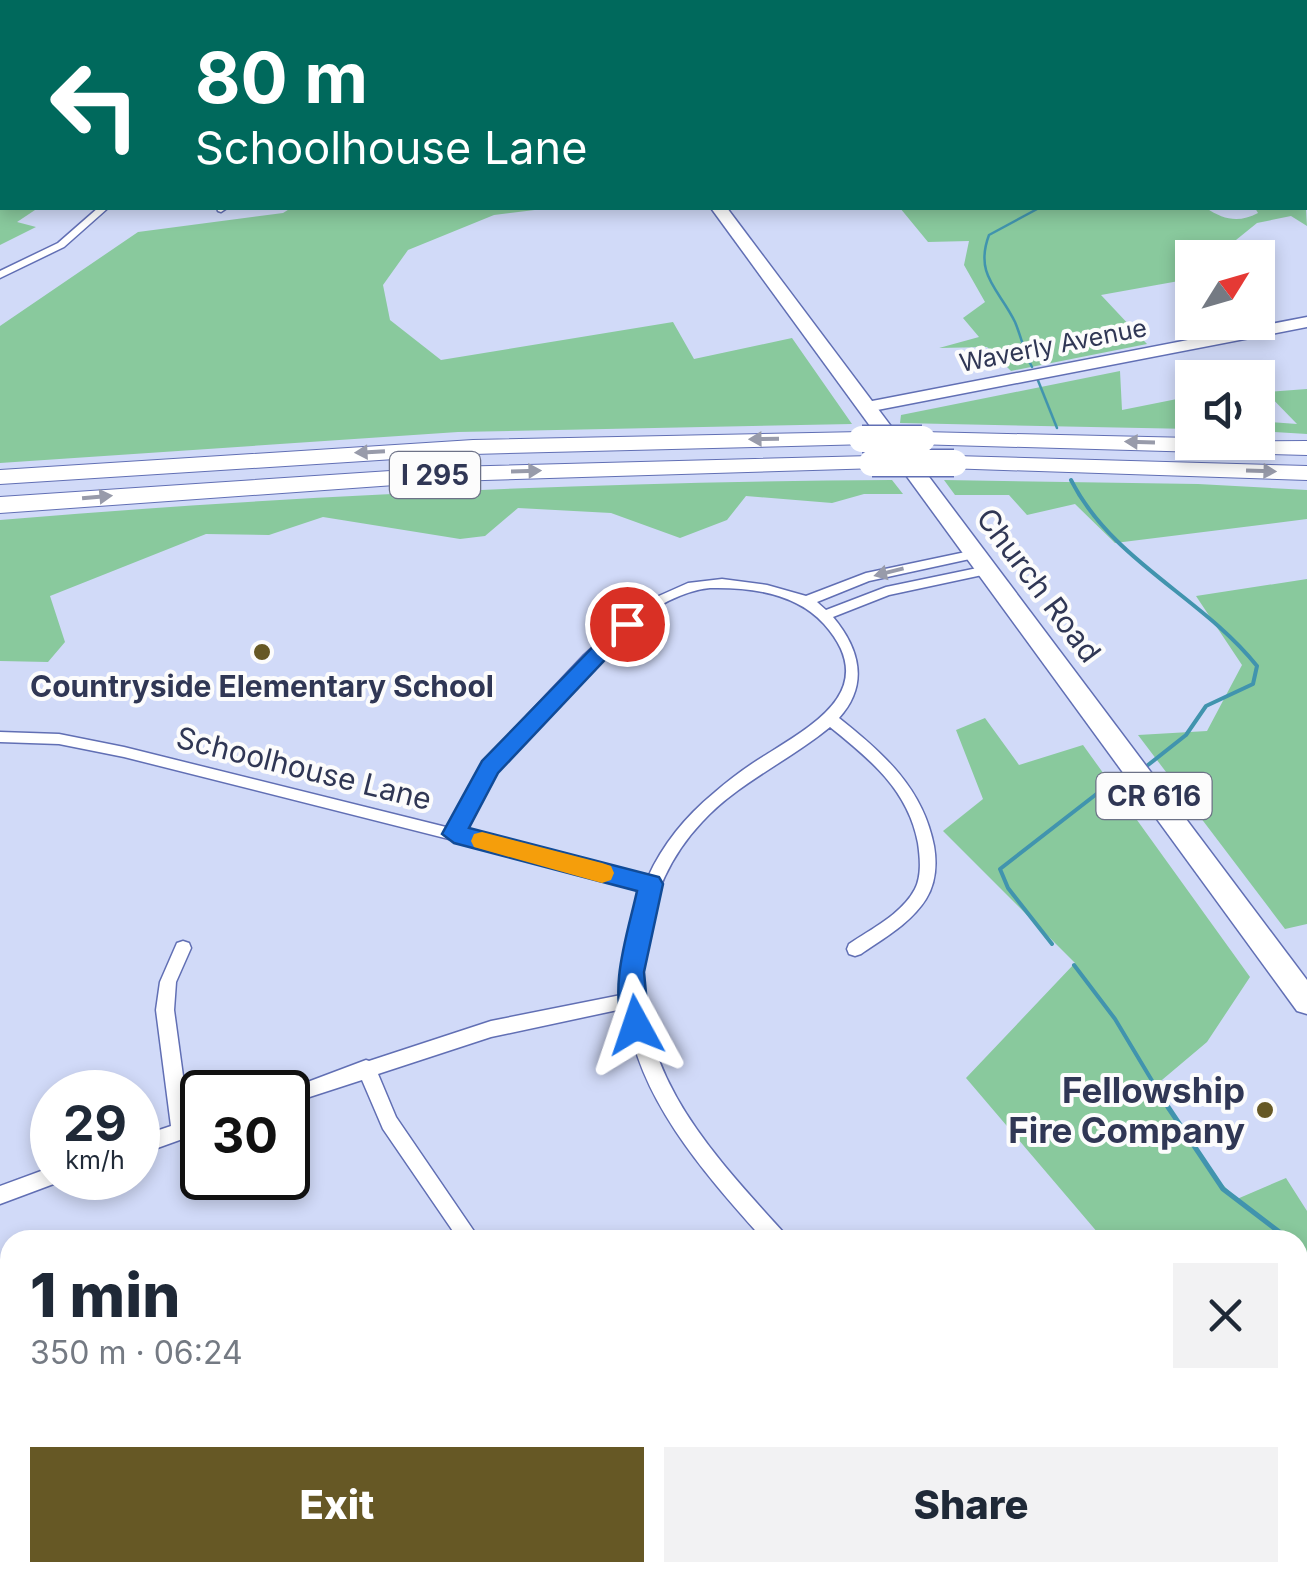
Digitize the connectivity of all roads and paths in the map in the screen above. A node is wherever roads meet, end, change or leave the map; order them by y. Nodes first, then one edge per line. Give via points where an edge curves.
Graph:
1 (101, 210) edge
2 (720, 210) edge
3 (0, 274) edge
4 (1307, 322) edge
5 (867, 408) junction
6 (1307, 448) edge
7 (1307, 473) edge
8 (0, 477) edge
9 (0, 506) edge
10 (981, 562) junction
11 (806, 601) junction
12 (824, 616) junction
13 (830, 719) junction
14 (0, 738) edge
15 (454, 834) junction
16 (651, 884) junction
17 (183, 948) dead end
18 (855, 950) dead end
19 (632, 1000) junction
20 (1307, 1002) edge
21 (366, 1068) junction
22 (310, 1088) edge
23 (180, 1124) edge
24 (30, 1184) edge
25 (0, 1195) edge
26 (463, 1230) edge
27 (768, 1230) edge

1 - 3 street via 61,244
2 - 5 main road, Church Road / CR 616
4 - 5 street, Waverly Avenue
5 - 10 main road, Church Road / CR 616
6 -> 8 highway, I 295, bridge via 862,439 473,447
9 -> 7 highway, I 295, bridge via 450,474 872,463
10 -> 11 street via 866,577
10 - 12 street
10 - 20 main road, Church Road / CR 616
11 - 12 street
11 - 15 street via 756,587 705,585 647,607 510,743
12 - 13 street via 853,670 849,692
13 - 16 street via 708,806 672,843
13 - 18 street via 914,800 928,856 922,892
14 - 15 street, Schoolhouse Lane via 99,746
15 - 16 street, Schoolhouse Lane
16 - 19 street via 636,939
17 - 23 street via 165,996
19 - 21 street via 490,1028
19 - 27 street via 648,1062 678,1121
21 - 22 street
21 - 26 street via 389,1122
24 - 25 street

